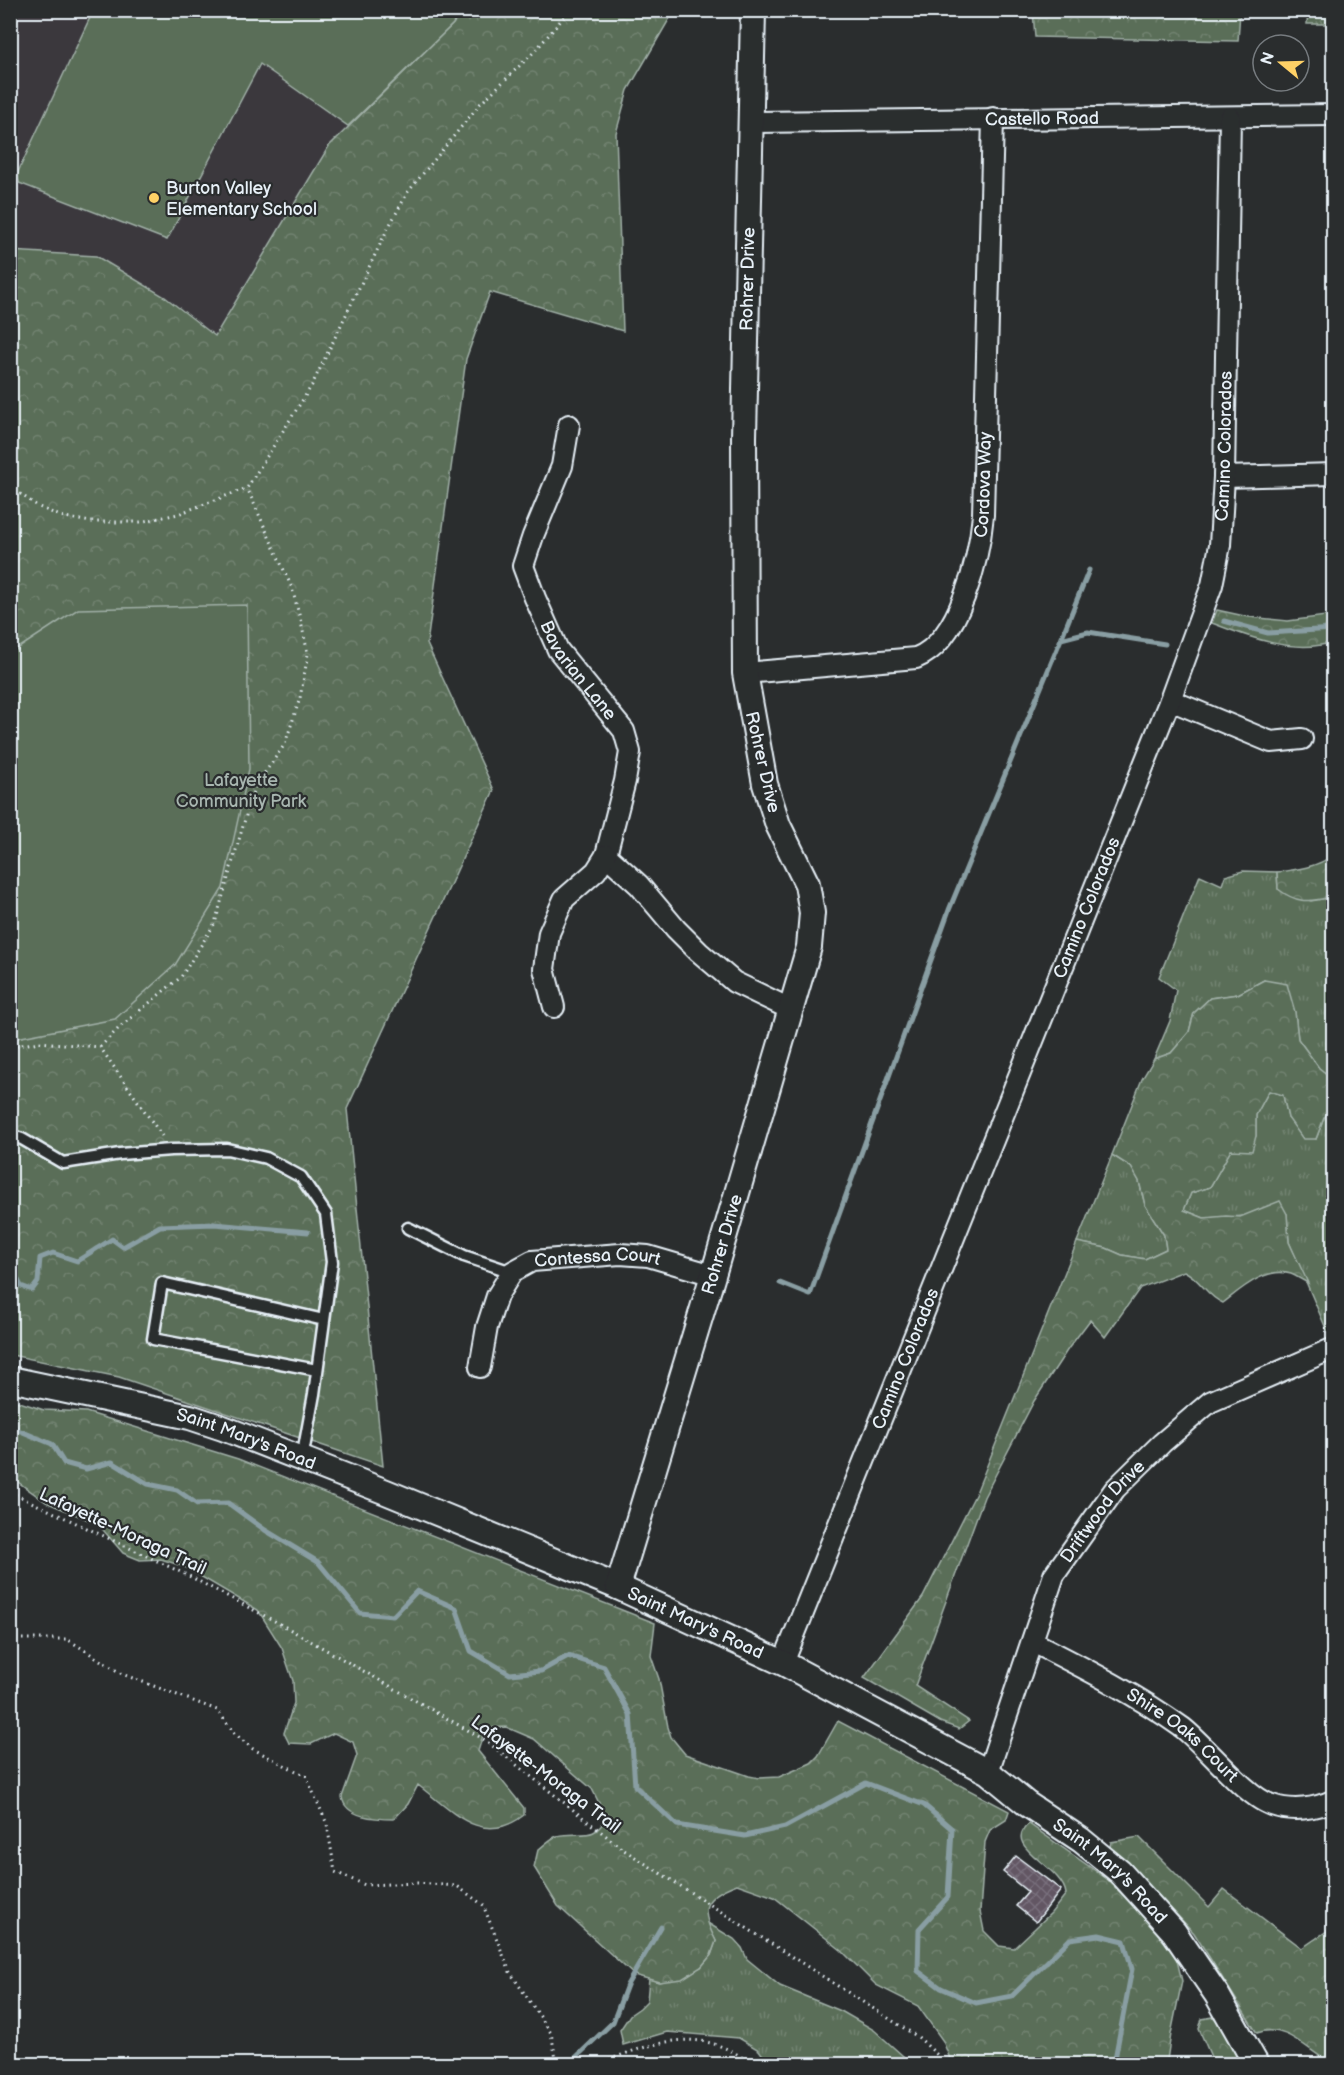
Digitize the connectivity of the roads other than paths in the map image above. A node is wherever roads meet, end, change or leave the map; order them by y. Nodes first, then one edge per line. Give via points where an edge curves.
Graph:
1 (753, 10) edge
2 (1334, 115) edge
3 (1230, 117) junction
4 (993, 118) junction
5 (750, 122) junction
6 (569, 426) dead end
7 (1334, 474) edge
8 (1224, 477) junction
9 (745, 673) junction
10 (1170, 700) junction
11 (1302, 738) dead end
12 (606, 855) junction
13 (554, 1008) dead end
14 (792, 1010) junction
15 (10, 1135) edge
16 (408, 1228) dead end
17 (512, 1272) junction
18 (713, 1275) junction
19 (324, 1320) junction
20 (1334, 1348) edge
21 (480, 1367) dead end
22 (317, 1370) junction
23 (10, 1378) edge
24 (302, 1459) junction
25 (618, 1587) junction
26 (1033, 1642) junction
27 (783, 1663) junction
28 (988, 1772) junction
29 (1334, 1800) edge
30 (1256, 2064) edge

1 - 5 street, Rohrer Drive
2 - 3 street, Castello Road
3 - 4 street, Castello Road
3 - 8 street, Camino Colorados
4 - 5 street, Castello Road
4 - 9 street, Cordova Way via 983,515 981,539 965,595 937,644 916,658
5 - 9 street, Rohrer Drive via 744,437
6 - 12 street, Bavarian Lane via 562,466 523,566 558,650 624,731 630,752
7 - 8 street
8 - 10 street, Camino Colorados via 1220,545 1212,585
9 - 14 street, Rohrer Drive via 765,784 778,825 807,884 812,913 809,947
10 - 11 street via 1271,742
10 - 27 street, Camino Colorados
12 - 13 street via 596,871 564,899 549,933 544,969
12 - 14 street via 716,967 734,981
14 - 18 street, Rohrer Drive
15 - 19 lane via 63,1163 120,1154 227,1149 266,1158 301,1177 326,1214 332,1262
16 - 17 lane via 464,1256
17 - 18 street, Contessa Court via 532,1261 620,1254 648,1256
17 - 21 street, Contessa Court via 497,1296
18 - 25 street, Rohrer Drive
19 - 22 lane
19 - 22 lane via 162,1282 153,1339
20 - 26 street, Driftwood Drive via 1210,1402 1123,1481 1054,1575
22 - 24 lane
23 - 24 street, Saint Mary's Road via 190,1417
24 - 25 street, Saint Mary's Road
25 - 27 street, Saint Mary's Road
26 - 28 street, Driftwood Drive
26 - 29 street, Shire Oaks Court via 1096,1674 1183,1729 1269,1805 1292,1810
27 - 28 street, Saint Mary's Road
28 - 30 street, Saint Mary's Road via 1120,1872 1174,1932 1217,1995

